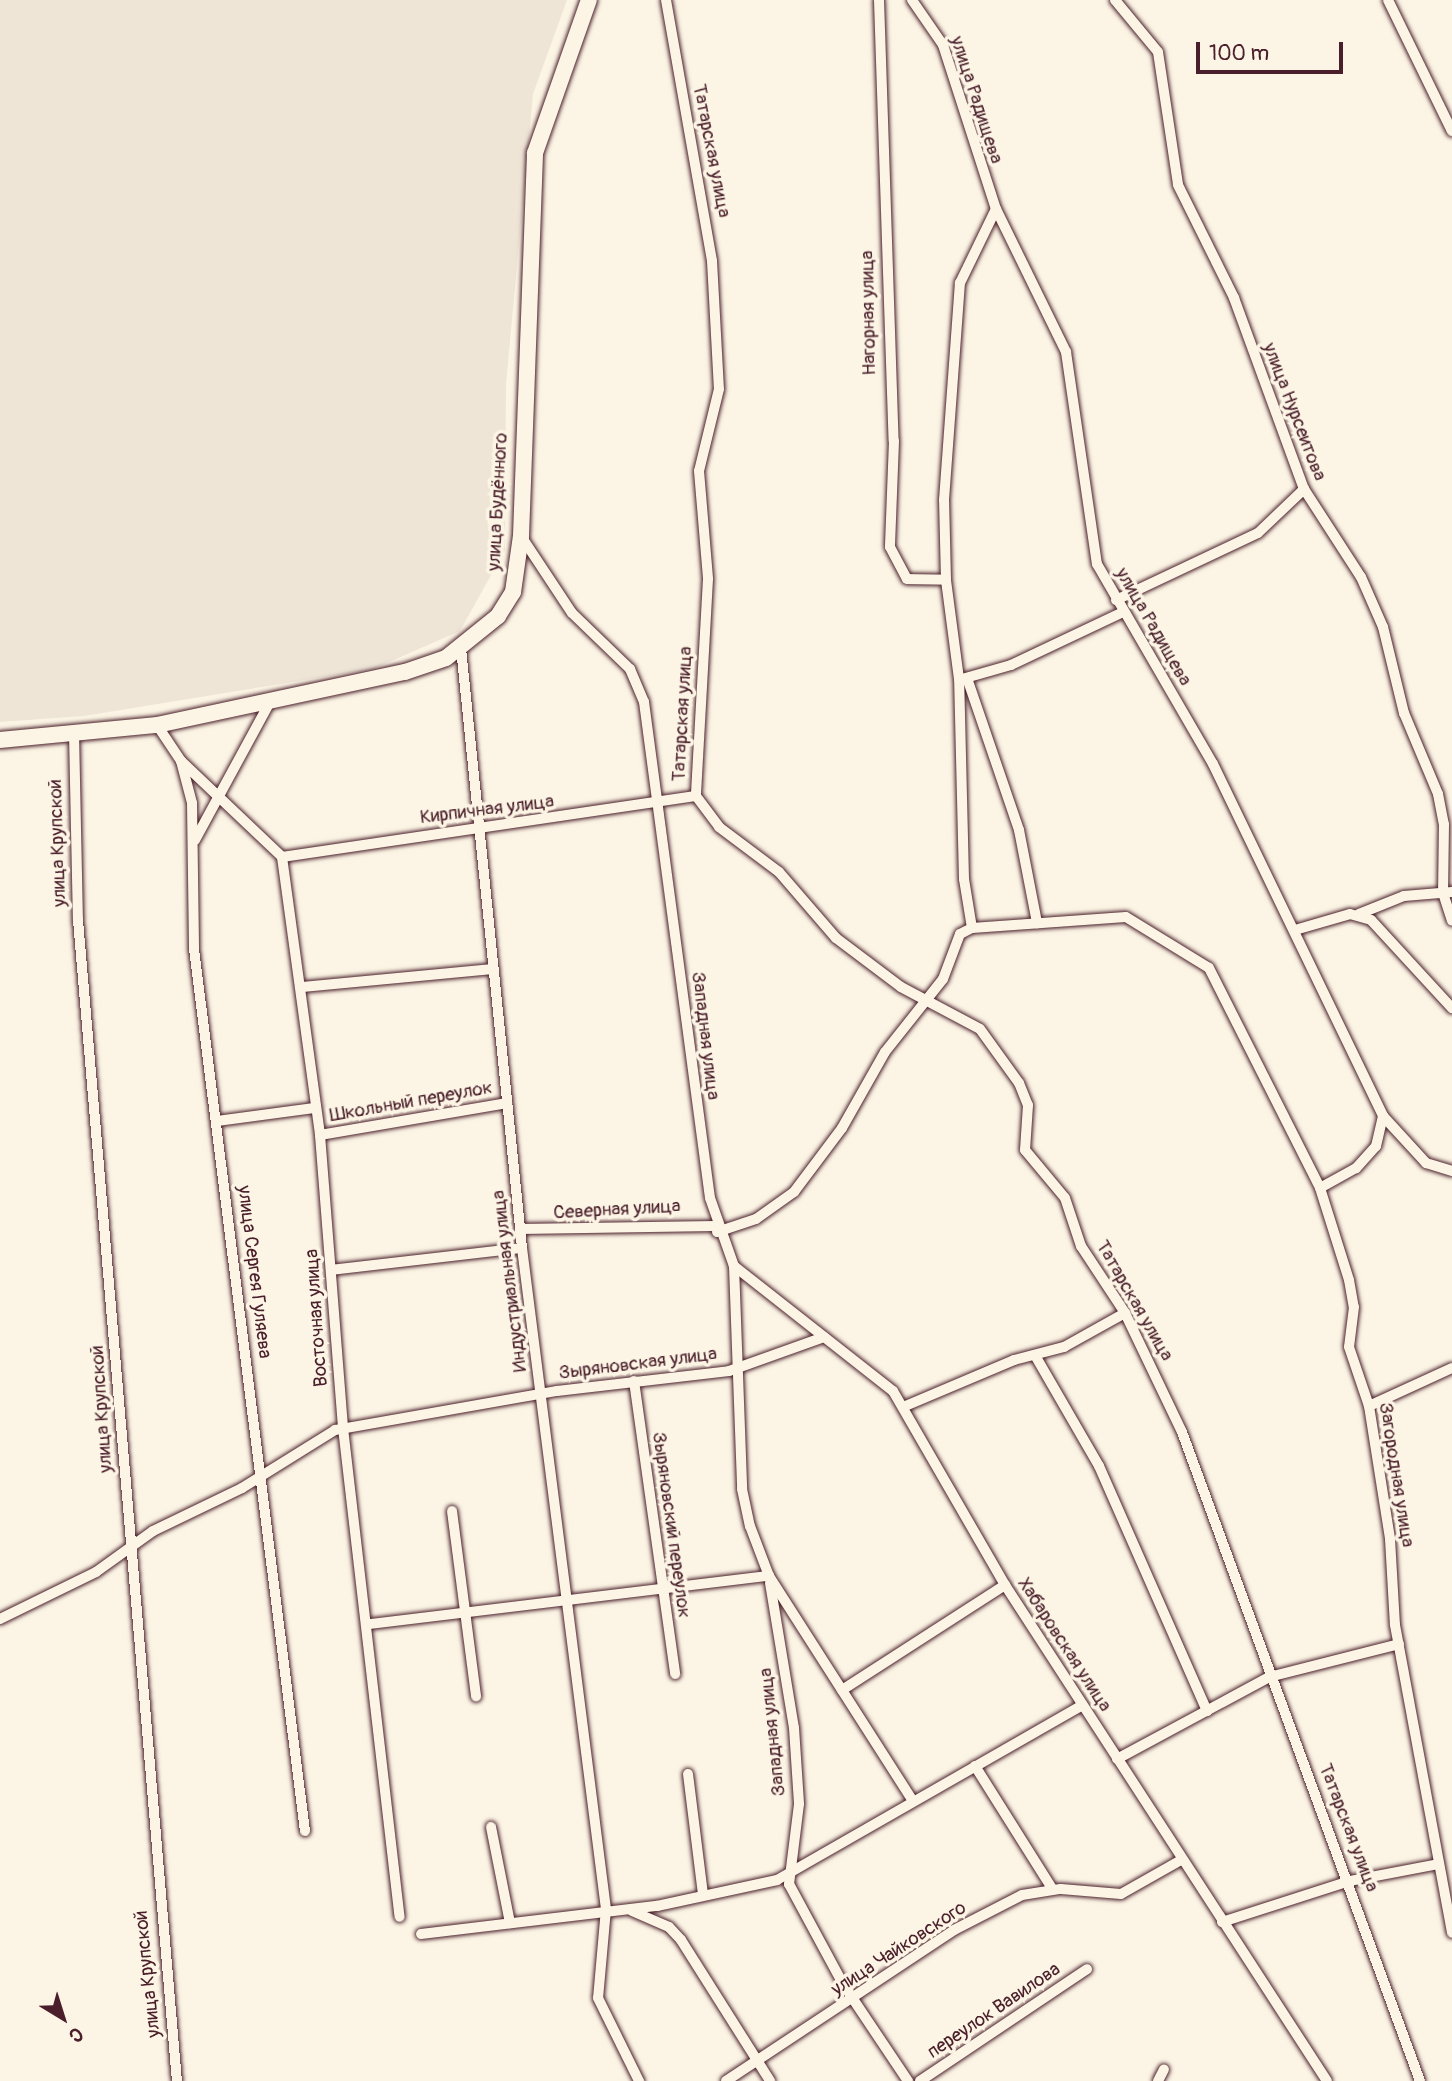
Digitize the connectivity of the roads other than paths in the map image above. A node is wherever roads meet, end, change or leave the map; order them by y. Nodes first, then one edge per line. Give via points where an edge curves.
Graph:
1 (589, 0) edge
2 (666, 0) edge
3 (879, 0) edge
4 (912, 0) edge
5 (1115, 0) edge
6 (1388, 0) edge
7 (1452, 131) edge
8 (996, 209) junction
9 (1304, 489) junction
10 (521, 536) junction
11 (946, 580) junction
12 (1116, 600) junction
13 (1123, 612) junction
14 (461, 648) junction
15 (963, 679) junction
16 (270, 702) junction
17 (157, 725) junction
18 (74, 733) junction
19 (0, 740) edge
20 (181, 761) junction
21 (696, 796) junction
22 (216, 800) junction
23 (657, 805) junction
24 (478, 828) junction
25 (194, 843) junction
26 (282, 857) junction
27 (1447, 892) edge
28 (1359, 914) junction
29 (1452, 921) edge
30 (1037, 923) junction
31 (972, 928) junction
32 (1295, 930) junction
33 (493, 968) junction
34 (302, 987) junction
35 (926, 1001) junction
36 (1452, 1008) edge
37 (507, 1103) junction
38 (314, 1108) junction
39 (1383, 1116) junction
40 (217, 1121) junction
41 (320, 1135) junction
42 (1452, 1171) edge
43 (1320, 1188) junction
44 (520, 1229) junction
45 (716, 1229) junction
46 (523, 1248) junction
47 (734, 1266) junction
48 (331, 1270) junction
49 (1125, 1313) junction
50 (824, 1337) junction
51 (1036, 1357) junction
52 (740, 1367) junction
53 (1452, 1368) edge
54 (634, 1381) junction
55 (541, 1394) junction
56 (1369, 1406) junction
57 (903, 1407) junction
58 (343, 1428) junction
59 (262, 1475) junction
60 (452, 1511) dead end
61 (130, 1548) junction
62 (769, 1577) junction
63 (1005, 1585) junction
64 (660, 1586) junction
65 (566, 1599) junction
66 (465, 1612) junction
67 (0, 1619) edge
68 (370, 1624) junction
69 (1399, 1644) junction
70 (675, 1674) dead end
71 (1269, 1677) junction
72 (842, 1690) junction
73 (476, 1696) dead end
74 (1082, 1705) junction
75 (1207, 1711) junction
76 (1117, 1759) junction
77 (975, 1766) junction
78 (688, 1774) dead end
79 (911, 1798) junction
80 (491, 1826) dead end
81 (306, 1831) dead end
82 (1181, 1860) junction
83 (1438, 1864) junction
84 (789, 1879) junction
85 (1350, 1881) junction
86 (1053, 1890) junction
87 (703, 1895) junction
88 (606, 1909) junction
89 (628, 1909) junction
90 (400, 1917) dead end
91 (1222, 1922) junction
92 (510, 1923) junction
93 (1452, 1933) edge
94 (421, 1934) dead end
95 (1087, 1969) dead end
96 (855, 1998) junction
97 (758, 2060) junction
98 (1164, 2069) dead end
99 (177, 2081) edge
100 (639, 2081) edge
101 (726, 2081) edge
102 (770, 2081) edge
103 (908, 2081) edge
104 (920, 2081) edge
105 (1158, 2081) edge
106 (1327, 2081) edge
107 (1420, 2081) edge

1 - 10 street, улица Будённого via 535,153
2 - 21 street, Татарская улица via 711,248 719,389 699,471 708,579
3 - 11 street, Нагорная улица via 894,441 890,547 893,563 907,579
4 - 8 street, улица Радищева via 943,45
5 - 9 street, улица Нурсеитова via 1158,52 1178,185 1234,298
6 - 7 street
8 - 11 street via 960,283 944,488
8 - 12 street, улица Радищева via 1066,352 1089,531
9 - 12 street via 1258,533
9 - 27 street, улица Нурсеитова via 1361,577 1386,636 1404,713 1442,814
10 - 14 street, улица Будённого via 513,592 498,616
10 - 23 street, Западная улица via 572,612 639,683
11 - 15 street
12 - 13 street, улица Радищева
13 - 15 street via 1011,665
13 - 32 street, улица Радищева via 1213,764
14 - 16 street, улица Будённого via 405,672
14 - 24 street, Индустриальная улица
15 - 30 street via 1019,830
15 - 31 street via 964,879
16 - 17 street, улица Будённого
16 - 22 street
17 - 18 street, улица Будённого
17 - 20 street, улица Сергея Гуляева
18 - 19 street, улица Будённого
18 - 61 street, улица Крупской via 78,920
20 - 22 street
20 - 25 street, улица Сергея Гуляева
21 - 23 street, Кирпичная улица
21 - 35 street, Татарская улица via 719,827 779,872 835,938
22 - 25 street
22 - 26 street
23 - 24 street, Кирпичная улица
23 - 45 street, Западная улица
24 - 26 street, Кирпичная улица
24 - 33 street, Индустриальная улица
25 - 40 street, улица Сергея Гуляева via 194,949
26 - 34 street, Восточная улица
27 - 28 street via 1404,896
27 - 29 street, улица Нурсеитова
28 - 32 street
28 - 36 street
30 - 31 street, Загородная улица
30 - 43 street, Загородная улица via 1126,918 1209,968
31 - 35 street, Северная улица via 960,934 943,979
32 - 39 street, улица Радищева
33 - 34 street
33 - 37 street, Индустриальная улица
34 - 38 street, Восточная улица
35 - 45 street, Северная улица via 794,1192 756,1219
35 - 49 street, Татарская улица via 980,1029 1013,1072 1028,1105 1025,1150 1065,1198 1081,1246
37 - 41 street, Школьный переулок
37 - 44 street, Индустриальная улица
38 - 40 street
38 - 41 street, Восточная улица
39 - 42 street, улица Радищева via 1426,1163
39 - 43 street via 1376,1146 1356,1168
40 - 59 street, улица Сергея Гуляева
41 - 48 street, Восточная улица
43 - 56 street, Загородная улица via 1349,1280 1354,1307 1349,1347
44 - 45 street, Северная улица
44 - 46 street, Индустриальная улица
45 - 47 street, Западная улица
46 - 48 street
46 - 55 street, Индустриальная улица
47 - 50 street, Хабаровская улица
47 - 52 street, Западная улица
48 - 58 street, Восточная улица
49 - 51 street
49 - 71 street, Татарская улица via 1182,1432
50 - 52 street, Зыряновская улица
50 - 57 street, Хабаровская улица via 881,1378
51 - 57 street via 1014,1360
51 - 75 street via 1099,1466
52 - 54 street, Зыряновская улица
52 - 62 street, Западная улица via 742,1489
53 - 56 street
54 - 55 street, Зыряновская улица
54 - 64 street, Зыряновский переулок
55 - 58 street, Зыряновская улица
55 - 65 street, Индустриальная улица
56 - 69 street, Загородная улица
57 - 63 street, Хабаровская улица
58 - 59 street, Зыряновская улица
58 - 68 street, Восточная улица
59 - 61 street, Зыряновская улица
59 - 81 street, улица Сергея Гуляева
60 - 66 street
61 - 67 street, Зыряновская улица
61 - 99 street, улица Крупской
62 - 64 street
62 - 72 street, Западная улица
62 - 84 street, Западная улица via 794,1728 799,1804
63 - 72 street
63 - 74 street, Хабаровская улица
64 - 65 street
64 - 70 street, Зыряновский переулок
65 - 66 street
65 - 88 street, Индустриальная улица
66 - 68 street
66 - 73 street
68 - 90 street, Восточная улица
69 - 71 street
69 - 83 street, Загородная улица
71 - 75 street
71 - 85 street, Татарская улица
72 - 79 street, Западная улица
74 - 76 street, Хабаровская улица
74 - 77 street
75 - 76 street
76 - 82 street, Хабаровская улица
77 - 79 street
77 - 86 street
78 - 87 street
79 - 84 street
80 - 92 street
82 - 86 street, улица Чайковского via 1121,1894
82 - 91 street, Хабаровская улица
83 - 85 street
83 - 93 street, Загородная улица
84 - 87 street
84 - 96 street
85 - 91 street
85 - 107 street, Татарская улица
86 - 96 street, улица Чайковского via 1022,1895 954,1930
87 - 89 street
88 - 89 street
88 - 92 street
88 - 100 street, Индустриальная улица via 598,1998
89 - 97 street via 669,1927 681,1940
91 - 106 street, Хабаровская улица
92 - 94 street
95 - 104 street, переулок Вавилова
96 - 97 street, улица Чайковского
96 - 103 street
97 - 101 street, улица Чайковского
97 - 102 street
98 - 105 street

